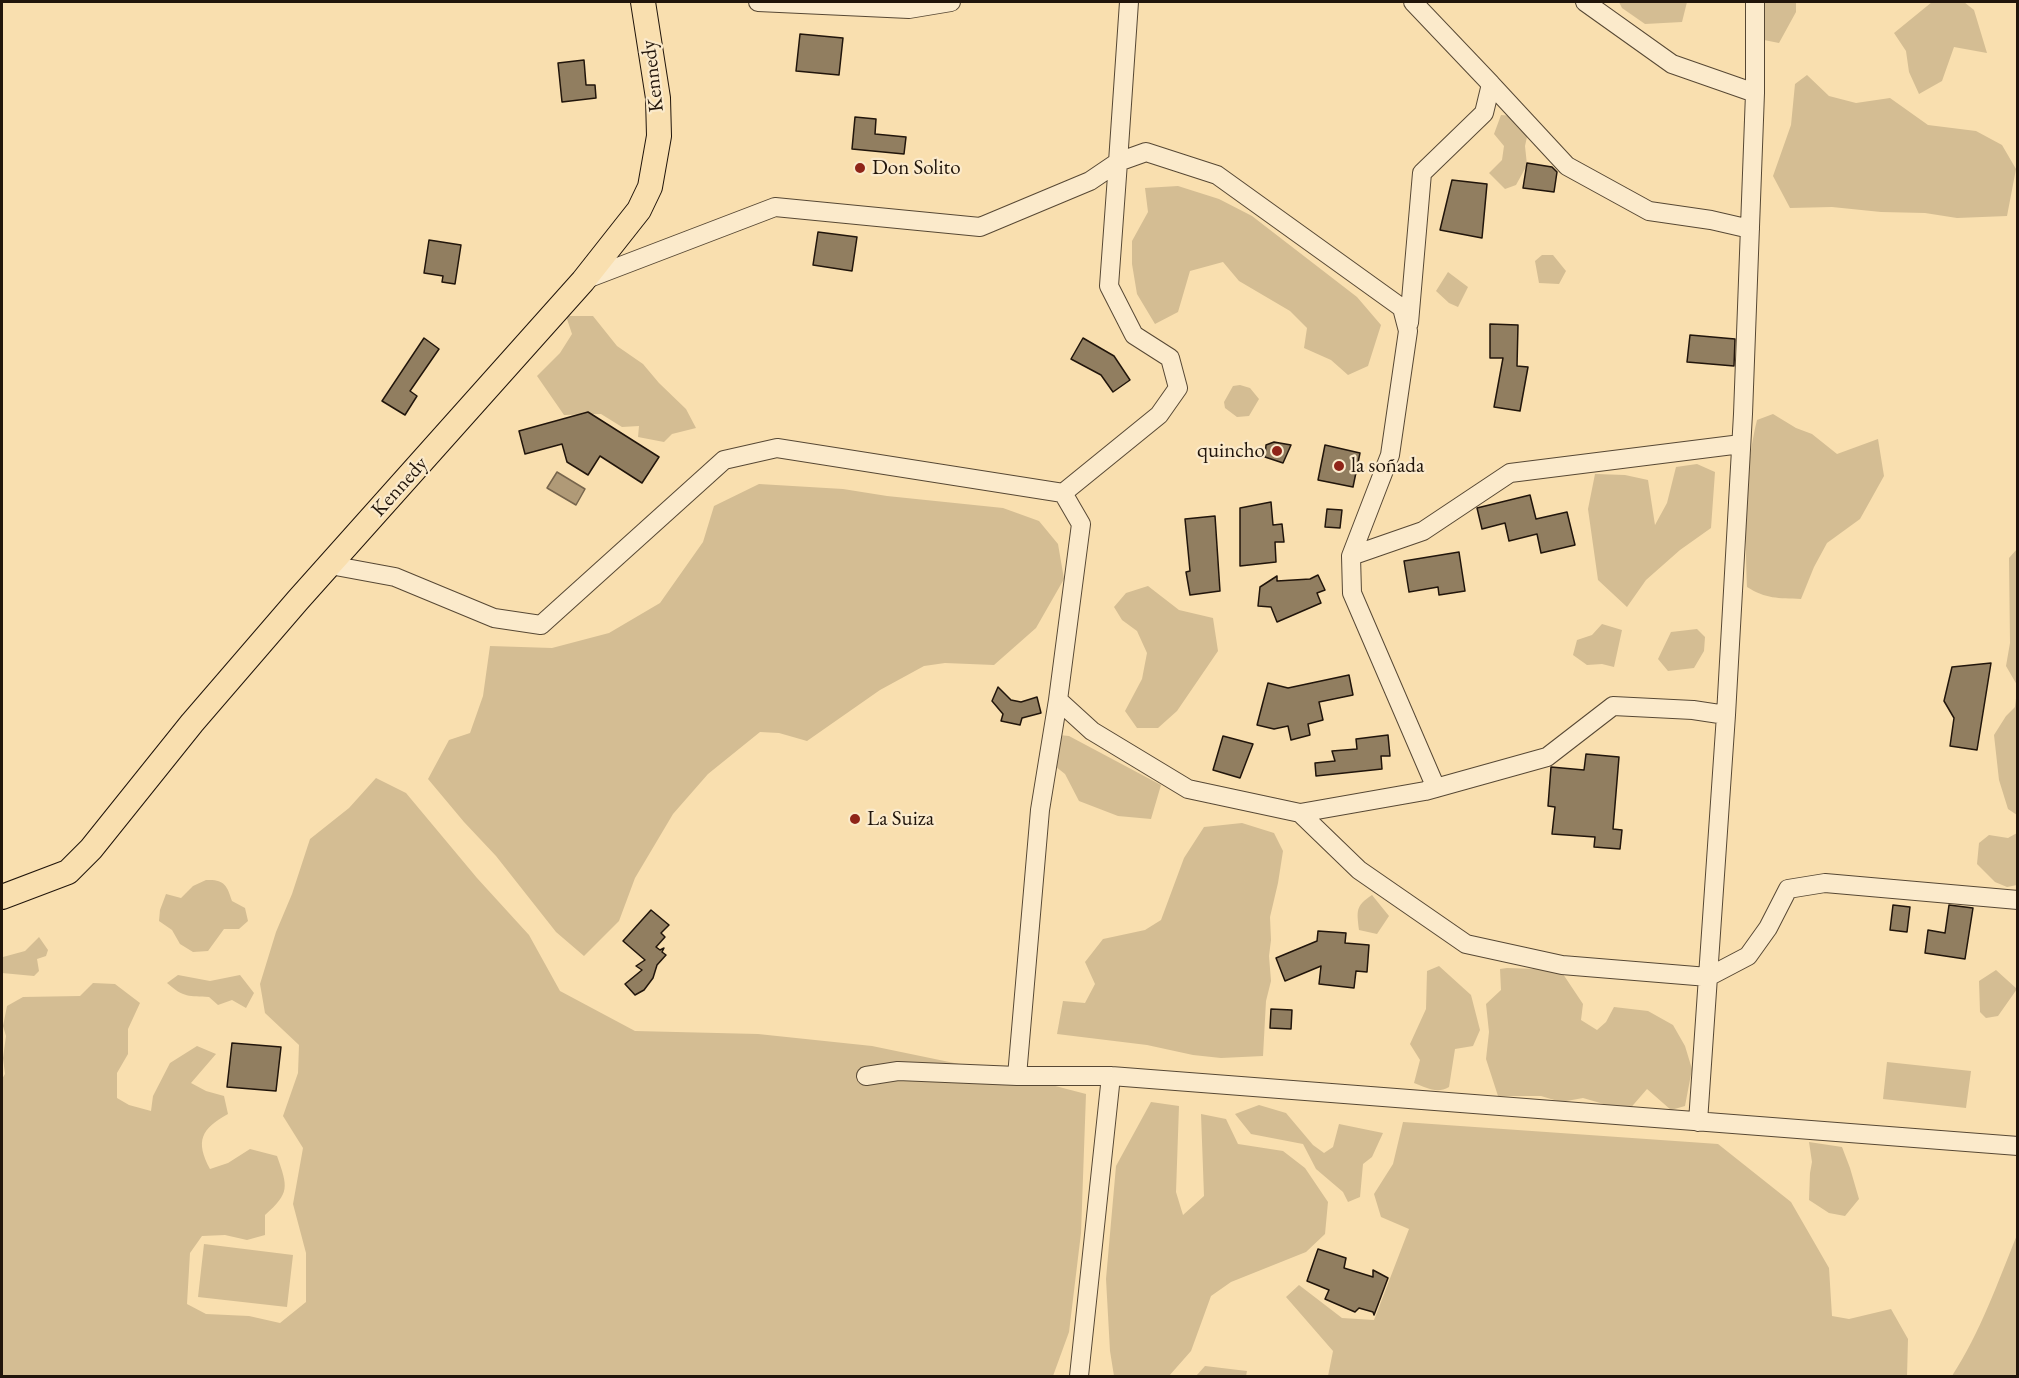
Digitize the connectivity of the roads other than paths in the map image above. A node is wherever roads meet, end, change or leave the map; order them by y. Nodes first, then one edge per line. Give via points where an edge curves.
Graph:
1 (643, 2) edge
2 (758, 2) edge
3 (951, 2) edge
4 (1129, 2) edge
5 (1413, 2) edge
6 (1585, 2) edge
7 (1755, 2) edge
8 (1491, 84) junction
9 (1755, 93) junction
10 (1118, 162) junction
11 (1750, 228) junction
12 (583, 281) junction
13 (1408, 331) junction
14 (1741, 444) junction
15 (1063, 493) junction
16 (1351, 556) junction
17 (330, 565) junction
18 (1058, 700) junction
19 (1726, 715) junction
20 (1436, 788) junction
21 (1299, 813) junction
22 (2, 897) edge
23 (2018, 900) edge
24 (1708, 977) junction
25 (866, 1076) dead end
26 (1017, 1076) junction
27 (1111, 1076) junction
28 (1698, 1122) junction
29 (2018, 1146) edge
30 (1079, 1377) edge

1 - 12 main road, Kennedy via 658,98 659,136 650,187 639,210
2 - 3 street via 909,9
4 - 10 street
5 - 8 street
6 - 9 street via 1672,64
7 - 9 street
8 - 11 street via 1567,166 1648,211
8 - 13 street via 1484,113 1422,173
9 - 11 street
10 - 12 street via 1090,181 980,227 775,207
10 - 13 street via 1146,152 1217,175 1402,308
10 - 15 street via 1109,286 1134,335 1170,358 1178,388 1159,415
11 - 14 street
12 - 17 main road, Kennedy
13 - 16 street via 1390,455
14 - 16 street via 1509,473 1423,531
14 - 19 street
15 - 17 street via 777,448 724,460 541,625 494,618 395,577
15 - 18 street via 1081,524
16 - 20 street via 1353,593
17 - 22 main road, Kennedy via 192,723 91,849 68,872
18 - 21 street via 1092,731 1188,789
18 - 26 street via 1040,810
19 - 20 street via 1613,706 1547,757
19 - 24 street
20 - 21 street
21 - 24 street via 1359,870 1466,944 1562,965
23 - 24 street via 1826,884 1788,889 1748,956
24 - 28 street
25 - 26 street via 898,1071
26 - 27 street
27 - 28 street
27 - 30 street
28 - 29 street

